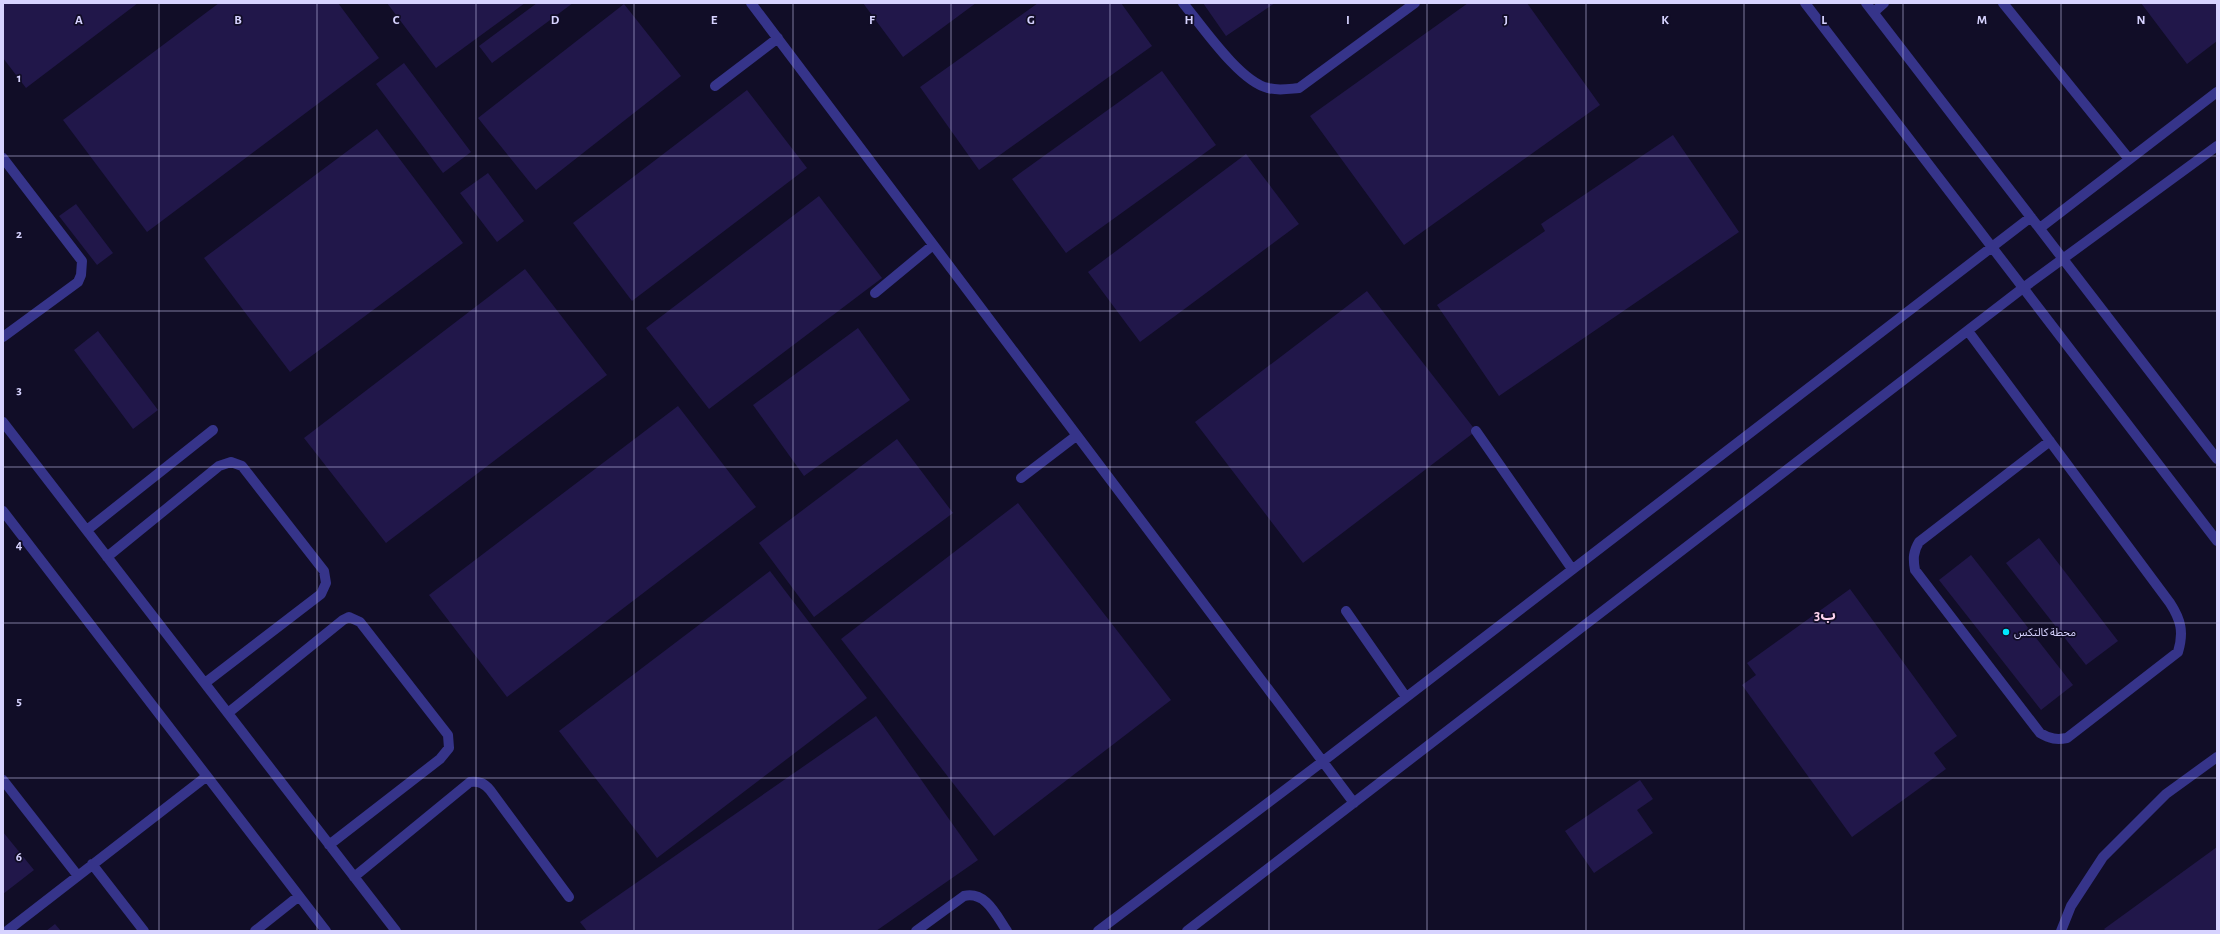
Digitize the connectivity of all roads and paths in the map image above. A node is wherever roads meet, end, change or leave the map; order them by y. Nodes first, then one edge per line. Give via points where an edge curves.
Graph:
1 (751, 3) edge
2 (1183, 3) edge
3 (1415, 3) edge
4 (1805, 3) edge
5 (1866, 3) edge
6 (1884, 3) edge
7 (2003, 3) edge
8 (1874, 12) junction
9 (778, 38) junction
10 (715, 86) dead end
11 (2217, 92) edge
12 (2217, 146) edge
13 (3, 158) edge
14 (2129, 159) junction
15 (2031, 217) junction
16 (2040, 228) junction
17 (933, 245) junction
18 (1992, 247) junction
19 (2064, 260) junction
20 (2023, 288) junction
21 (875, 293) dead end
22 (1968, 331) junction
23 (3, 337) edge
24 (3, 422) edge
25 (213, 430) dead end
26 (1476, 431) dead end
27 (1076, 436) junction
28 (2050, 441) junction
29 (2217, 460) edge
30 (1022, 478) dead end
31 (3, 511) edge
32 (87, 530) junction
33 (2217, 541) edge
34 (108, 557) junction
35 (1572, 569) junction
36 (1346, 611) dead end
37 (205, 683) junction
38 (1406, 697) junction
39 (228, 714) junction
40 (2217, 757) edge
41 (1322, 762) junction
42 (207, 776) junction
43 (3, 780) edge
44 (1354, 803) junction
45 (329, 845) junction
46 (92, 864) junction
47 (78, 876) junction
48 (354, 878) junction
49 (299, 896) junction
50 (569, 897) dead end
51 (7, 931) edge
52 (144, 931) edge
53 (255, 931) edge
54 (326, 931) edge
55 (396, 931) edge
56 (916, 931) edge
57 (1007, 931) edge
58 (1098, 931) edge
59 (1187, 931) edge
60 (2061, 931) edge

1 - 9 street
2 - 3 street via 1241,72 1253,82 1267,88 1283,90 1299,88
4 - 18 street
5 - 8 street
6 - 8 street
7 - 14 street
8 - 15 street
9 - 10 street
9 - 17 street
11 - 14 street
12 - 19 street
13 - 23 street via 82,261 83,268 78,282
14 - 16 street
15 - 16 street
15 - 18 street
16 - 19 street
17 - 21 street
17 - 27 street
18 - 20 street
18 - 35 street
19 - 20 street
19 - 29 street
20 - 22 street
20 - 33 street
22 - 28 street
22 - 44 street
24 - 32 street
25 - 32 street
26 - 35 street
27 - 30 street
27 - 41 street
28 - 28 street via 2170,603 2182,626 2178,652 2068,738 2061,740 2053,740 2040,733 1915,570 1913,560 1914,550 1919,542
31 - 42 street
32 - 34 street
34 - 37 street
34 - 37 street via 219,466 231,462 242,466 324,571 326,583 321,594
35 - 38 street
36 - 38 street
37 - 39 street
38 - 41 street
39 - 45 street
39 - 45 street via 349,617 360,622 448,735 449,748 440,759
40 - 60 street via 2166,794 2103,856 2071,906
41 - 44 street
41 - 58 street
42 - 46 street
42 - 49 street
43 - 47 street
44 - 59 street
45 - 48 street
46 - 47 street
46 - 52 street
47 - 51 street
48 - 50 street via 470,782 478,781 490,790
48 - 55 street
49 - 53 street
49 - 54 street
56 - 57 street via 964,896 971,894 986,901

